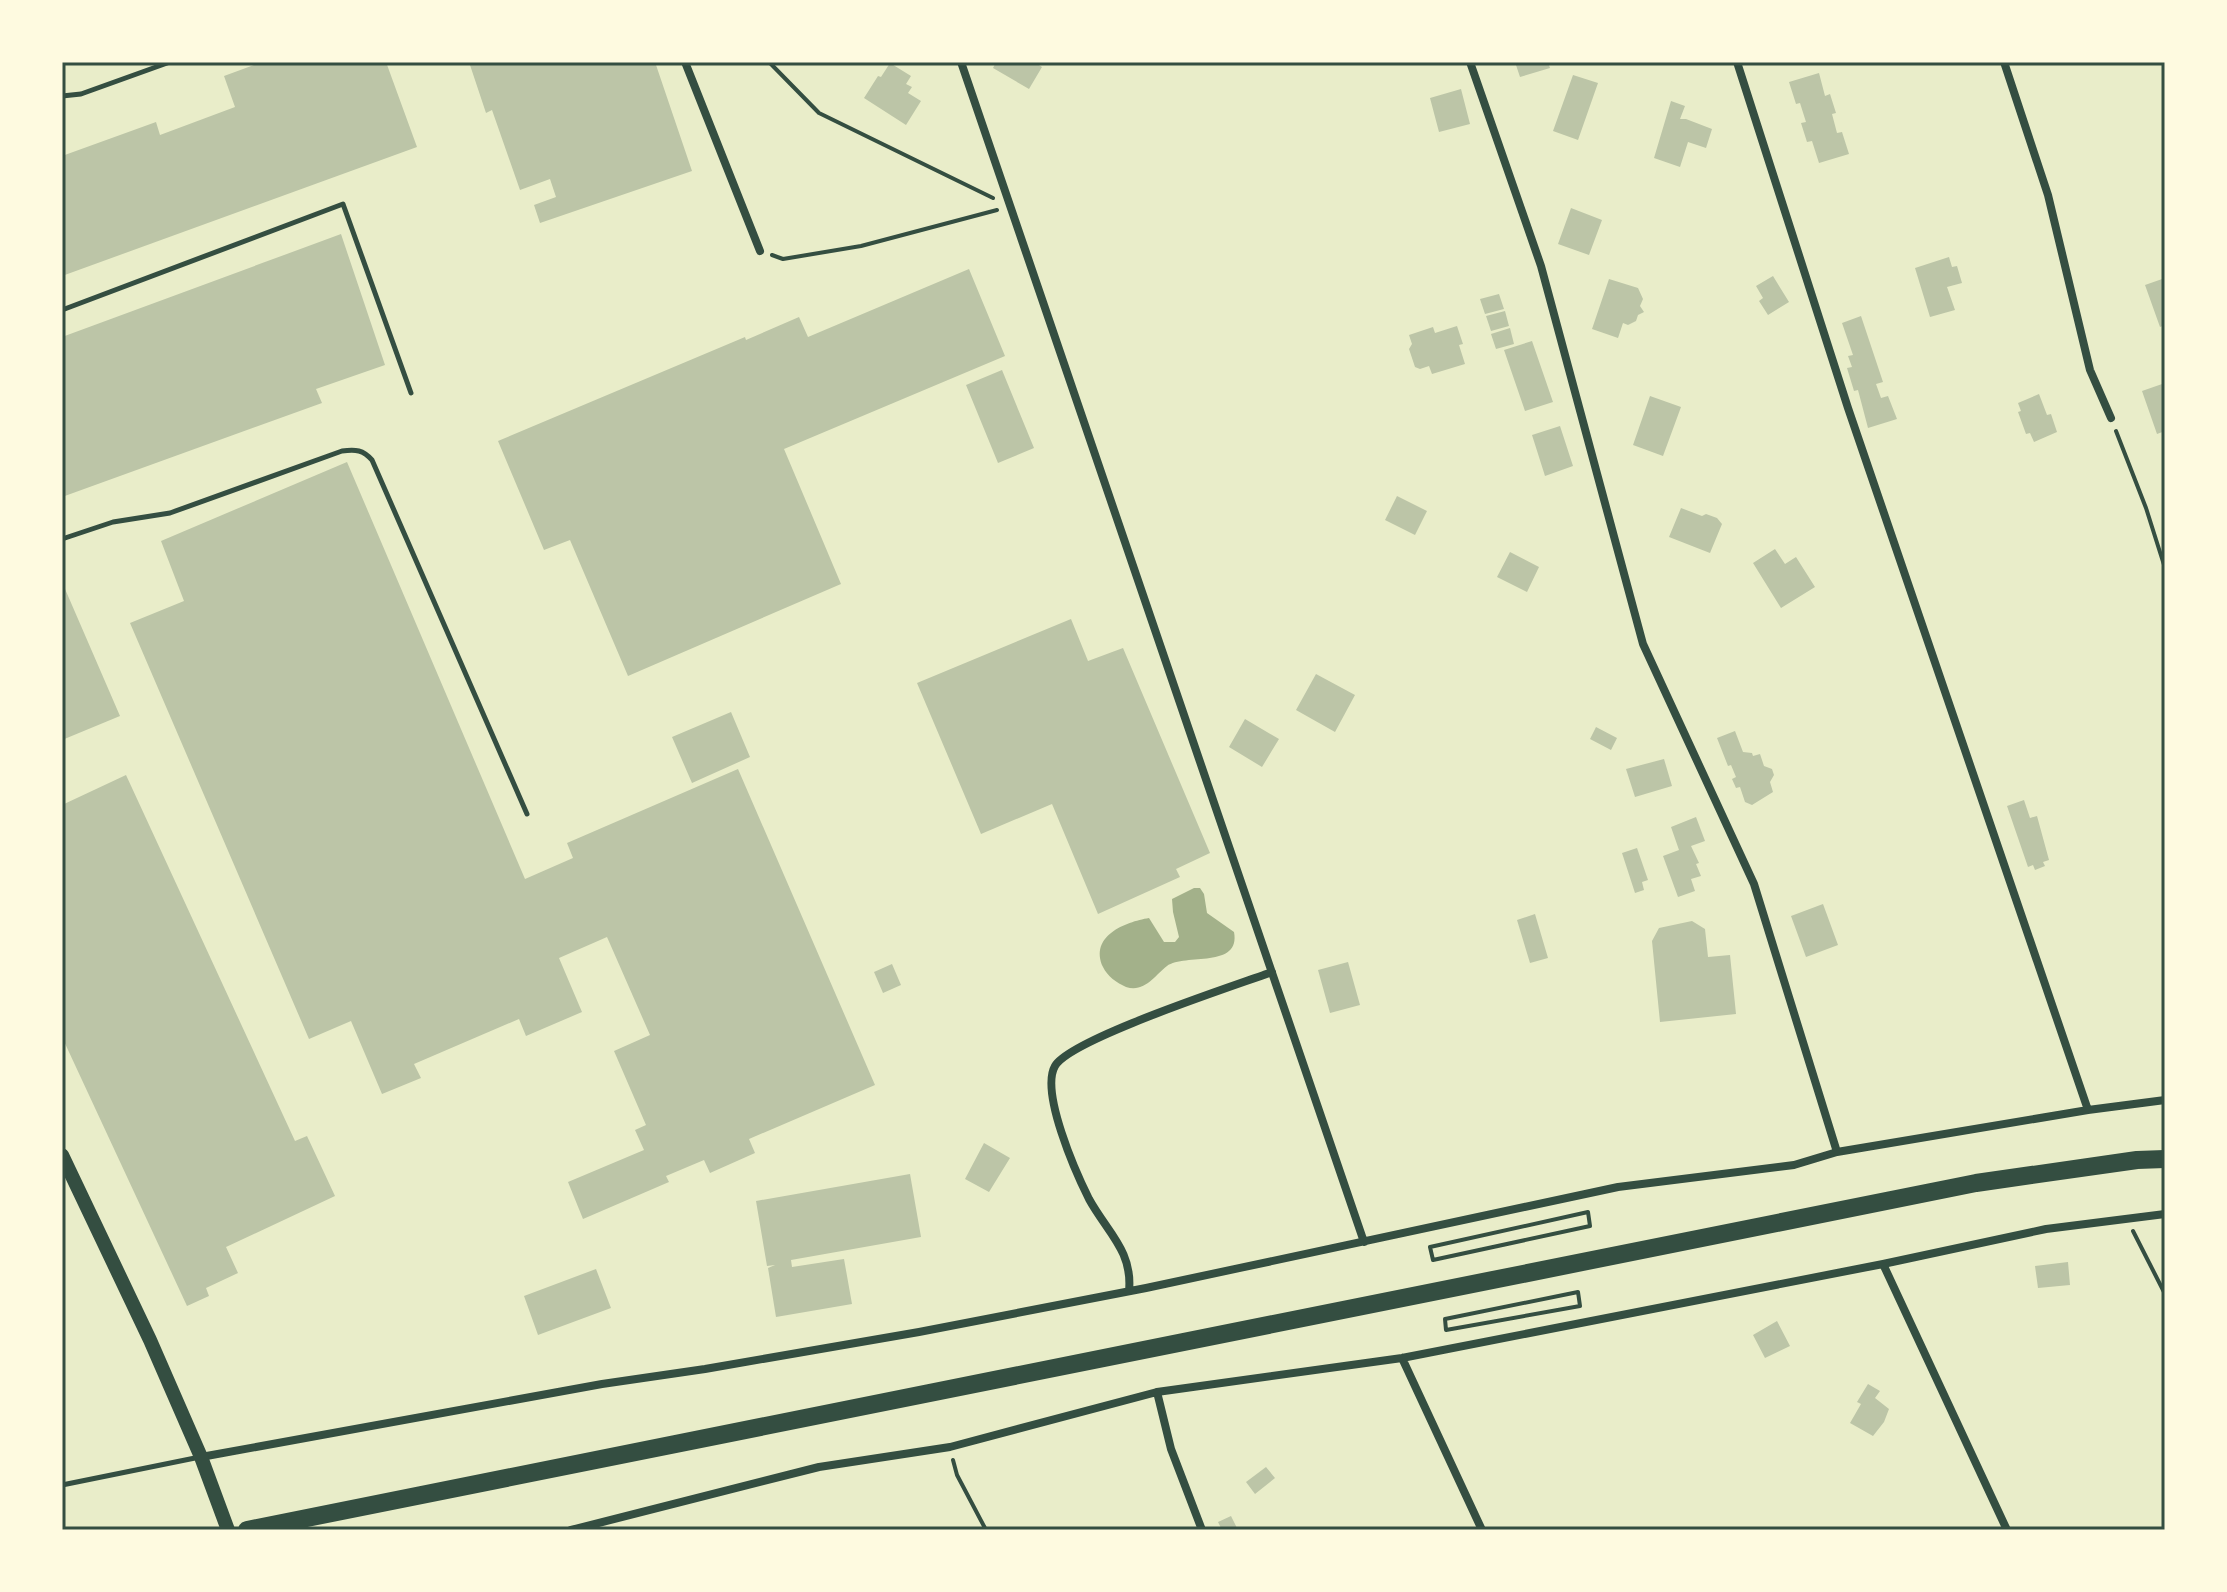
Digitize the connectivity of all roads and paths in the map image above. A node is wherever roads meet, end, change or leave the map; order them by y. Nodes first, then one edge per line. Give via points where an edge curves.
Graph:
1 (170, 62) edge
2 (685, 62) edge
3 (769, 62) edge
4 (961, 62) edge
5 (1470, 62) edge
6 (1737, 62) edge
7 (2004, 62) edge
8 (62, 96) edge
9 (1011, 207) junction
10 (760, 251) joint
11 (62, 310) edge
12 (411, 393) dead end
13 (2111, 418) joint
14 (62, 539) edge
15 (2165, 568) edge
16 (527, 814) dead end
17 (1272, 972) junction
18 (2165, 1100) edge
19 (2088, 1110) junction
20 (1837, 1152) junction
21 (62, 1155) edge
22 (2165, 1159) edge
23 (2165, 1214) edge
24 (2126, 1218) junction
25 (1457, 1240) joint
26 (1364, 1242) junction
27 (1883, 1264) junction
28 (1129, 1291) junction
29 (2165, 1294) edge
30 (1474, 1325) joint
31 (1402, 1358) junction
32 (1157, 1392) junction
33 (950, 1447) junction
34 (201, 1457) junction
35 (62, 1485) edge
36 (254, 1529) edge
37 (228, 1530) edge
38 (571, 1530) edge
39 (986, 1530) edge
40 (1202, 1530) edge
41 (1482, 1530) edge
42 (2007, 1530) edge

1 - 8 lane
2 - 10 street
3 - 9 path via 819,113
4 - 9 street
5 - 20 street via 1541,266 1643,644 1754,884
6 - 19 street via 1848,408
7 - 13 street via 2048,195 2090,370
9 - 10 path via 861,246 783,259
9 - 17 street
11 - 12 lane via 343,204
13 - 15 path
14 - 16 lane via 113,522 170,513 342,451 364,452 372,460
17 - 26 street
17 - 28 street via 1100,1036 1055,1065 1050,1081 1059,1121 1076,1172 1127,1259
18 - 19 street
19 - 20 street
20 - 26 street via 1794,1165 1618,1187
21 - 34 street
22 - 36 highway via 1976,1183
23 - 24 street
24 - 27 street via 2046,1229
24 - 29 path
25 - 25 path via 1472,1237 1588,1212 1590,1226 1433,1260 1430,1247
26 - 28 street
27 - 31 street
27 - 42 street
28 - 34 street
30 - 30 path via 1580,1306 1578,1292 1445,1319 1446,1330
31 - 32 street
31 - 41 street
32 - 33 street
32 - 40 street via 1171,1449
33 - 38 street via 819,1467
33 - 39 path via 957,1475
34 - 35 lane
34 - 37 street

